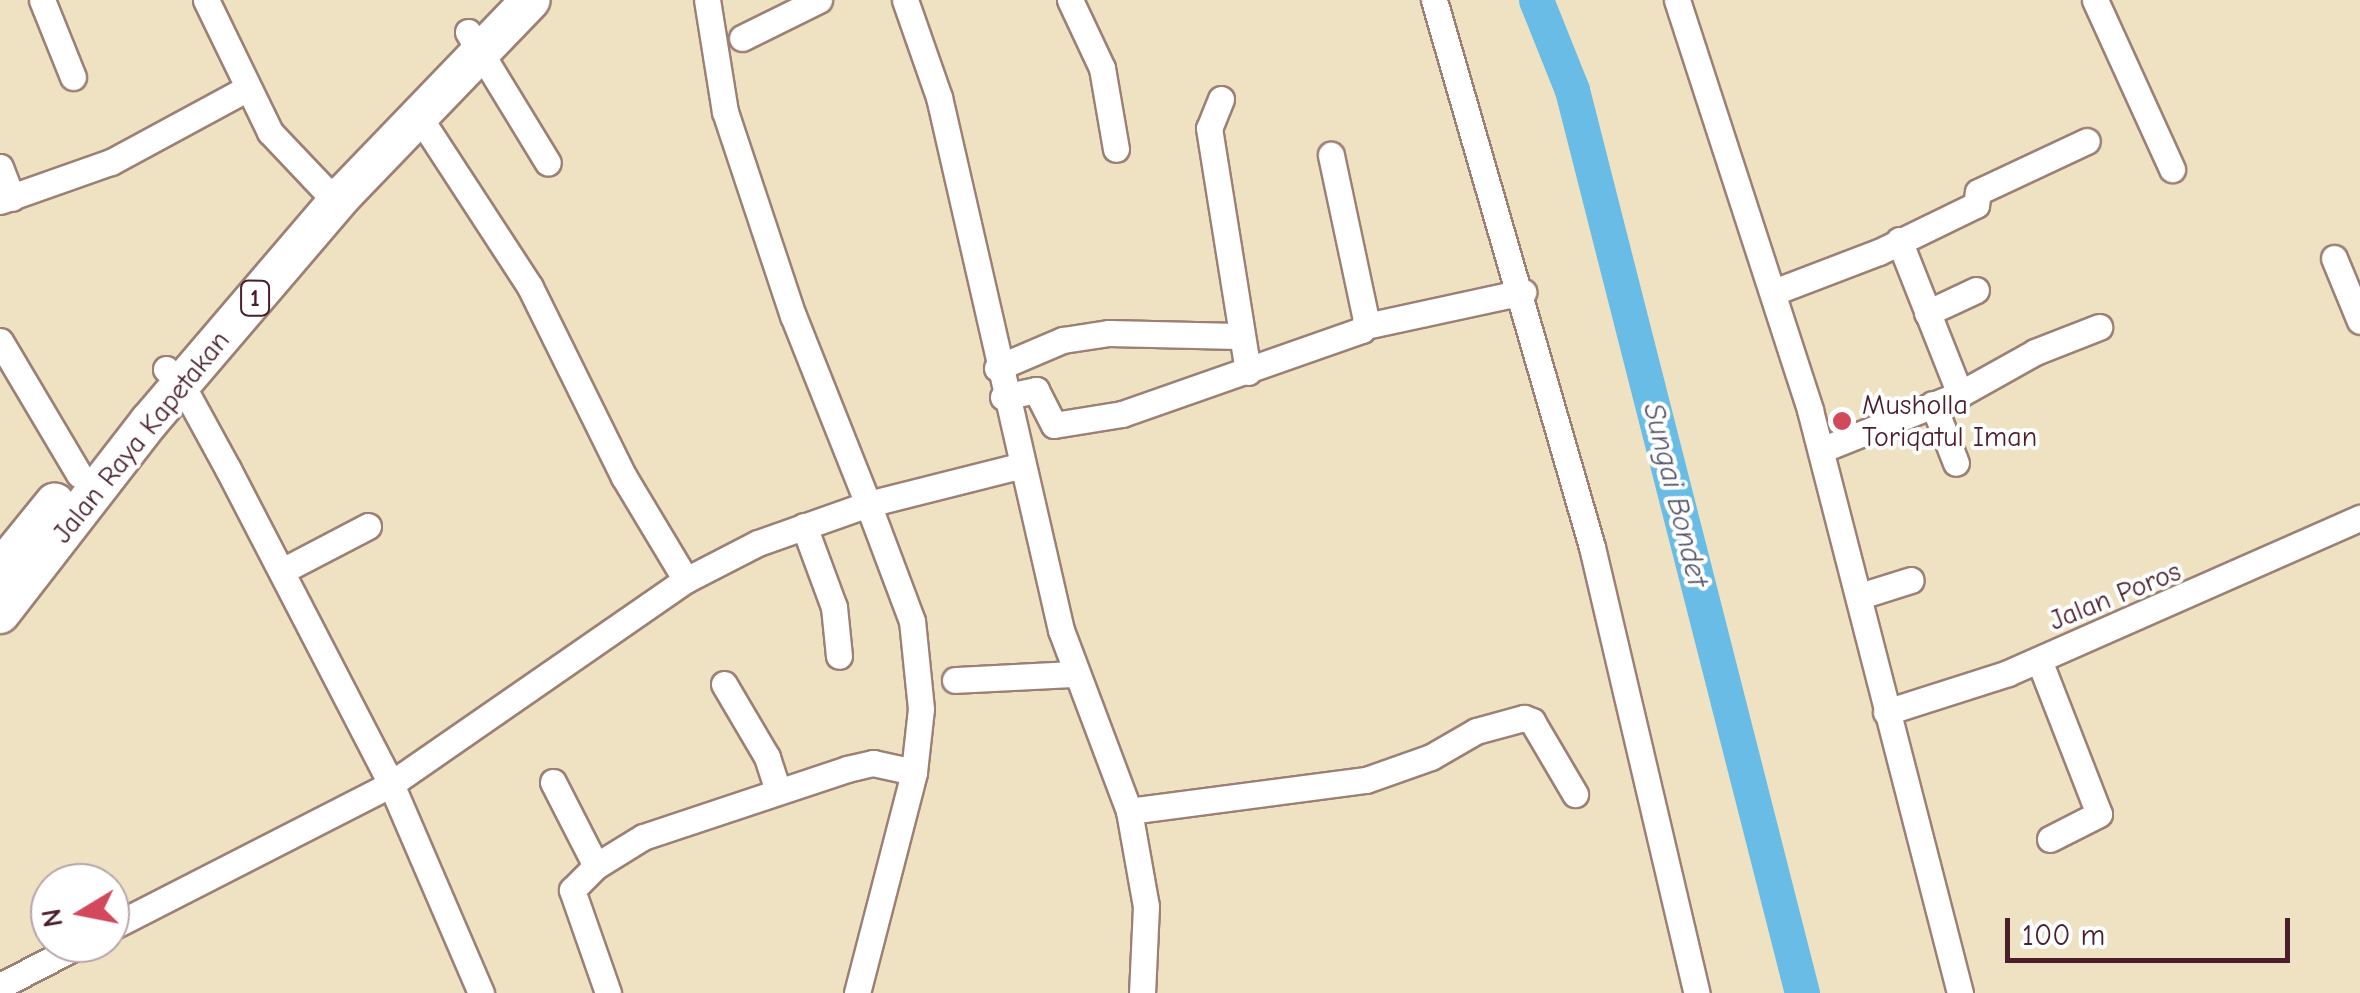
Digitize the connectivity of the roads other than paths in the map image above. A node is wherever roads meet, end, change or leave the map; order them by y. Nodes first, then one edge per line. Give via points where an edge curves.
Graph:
1 (42, 0) edge
2 (206, 0) edge
3 (500, 0) edge
4 (531, 0) edge
5 (707, 0) edge
6 (818, 0) edge
7 (905, 0) edge
8 (1070, 0) edge
9 (1434, 0) edge
10 (1678, 0) edge
11 (2095, 0) edge
12 (742, 38) dead end
13 (476, 40) junction
14 (73, 78) dead end
15 (244, 90) junction
16 (1221, 99) dead end
17 (418, 116) junction
18 (2088, 141) dead end
19 (1116, 149) dead end
20 (1331, 154) dead end
21 (548, 163) dead end
22 (0, 167) edge
23 (2172, 170) dead end
24 (344, 177) junction
25 (6, 199) edge
26 (1899, 240) junction
27 (2334, 258) dead end
28 (1976, 290) dead end
29 (1522, 292) junction
30 (1774, 292) junction
31 (1927, 312) junction
32 (2360, 321) edge
33 (1366, 326) junction
34 (2099, 327) dead end
35 (1238, 336) junction
36 (0, 340) edge
37 (997, 368) junction
38 (1248, 372) junction
39 (174, 377) junction
40 (1960, 394) junction
41 (1003, 398) junction
42 (1933, 404) junction
43 (1821, 450) junction
44 (1956, 463) dead end
45 (1019, 466) junction
46 (78, 474) junction
47 (875, 502) junction
48 (2360, 518) edge
49 (368, 526) dead end
50 (804, 526) junction
51 (0, 570) edge
52 (282, 572) junction
53 (686, 580) junction
54 (1911, 580) dead end
55 (1860, 596) junction
56 (0, 614) edge
57 (840, 656) dead end
58 (2039, 660) junction
59 (1075, 674) junction
60 (955, 680) dead end
61 (724, 684) dead end
62 (1886, 712) junction
63 (914, 772) junction
64 (553, 782) dead end
65 (392, 784) junction
66 (778, 792) junction
67 (1575, 794) dead end
68 (1129, 811) junction
69 (2050, 839) dead end
70 (596, 866) junction
71 (130, 918) edge
72 (44, 963) edge
73 (0, 986) edge
74 (482, 993) edge
75 (608, 993) edge
76 (857, 993) edge
77 (1142, 993) edge
78 (1697, 993) edge
79 (1960, 993) edge

1 - 14 street
2 - 15 street
3 - 13 highway, Jalan Raya Kapetakan / 1
4 - 13 highway, Jalan Raya Kapetakan / 1
5 - 47 street via 724,112 793,316
6 - 12 street
7 - 37 street via 940,97
8 - 19 street via 1102,68
9 - 29 street
10 - 30 street
11 - 23 street
13 - 17 highway, Jalan Raya Kapetakan / 1
13 - 21 street
13 - 24 highway, Jalan Raya Kapetakan / 1
15 - 24 street via 270,132
15 - 25 street via 110,162
16 - 35 street via 1209,128
17 - 24 highway, Jalan Raya Kapetakan / 1
17 - 53 street via 530,287 624,477
18 - 26 street via 1978,192 1976,205
20 - 33 street
22 - 25 street
24 - 39 highway, Jalan Raya Kapetakan / 1
26 - 30 street
26 - 31 street
27 - 32 street
28 - 31 street
29 - 33 street
29 - 78 street via 1592,548
30 - 43 street
31 - 40 street
33 - 38 street via 1348,339
34 - 40 street via 2035,352
35 - 37 street via 1108,333 1063,340
35 - 38 street
36 - 46 street
37 - 41 street
38 - 41 street via 1122,414 1061,424 1046,420 1036,390
39 - 46 highway, Jalan Raya Kapetakan / 1
39 - 52 street
39 - 56 highway, Jalan Raya Kapetakan / 1
40 - 42 street
41 - 45 street
42 - 43 street
42 - 44 street
43 - 55 street
45 - 47 street
45 - 59 street
46 - 51 highway, Jalan Raya Kapetakan / 1
47 - 50 street
47 - 63 street via 920,659
48 - 58 street, Jalan Poros
49 - 52 street
50 - 53 street
50 - 57 street via 834,607
52 - 65 street
53 - 65 street
54 - 55 street
55 - 62 street
58 - 62 street, Jalan Poros
58 - 69 street via 2099,814
59 - 60 street
59 - 68 street
61 - 66 street via 767,756
62 - 79 street
63 - 66 street via 873,763
63 - 76 street
64 - 70 street
65 - 71 street
65 - 74 street
66 - 70 street via 643,837
67 - 68 street via 1528,718 1476,731 1432,757 1366,780
68 - 77 street via 1146,906
70 - 75 street via 572,890
72 - 73 street

